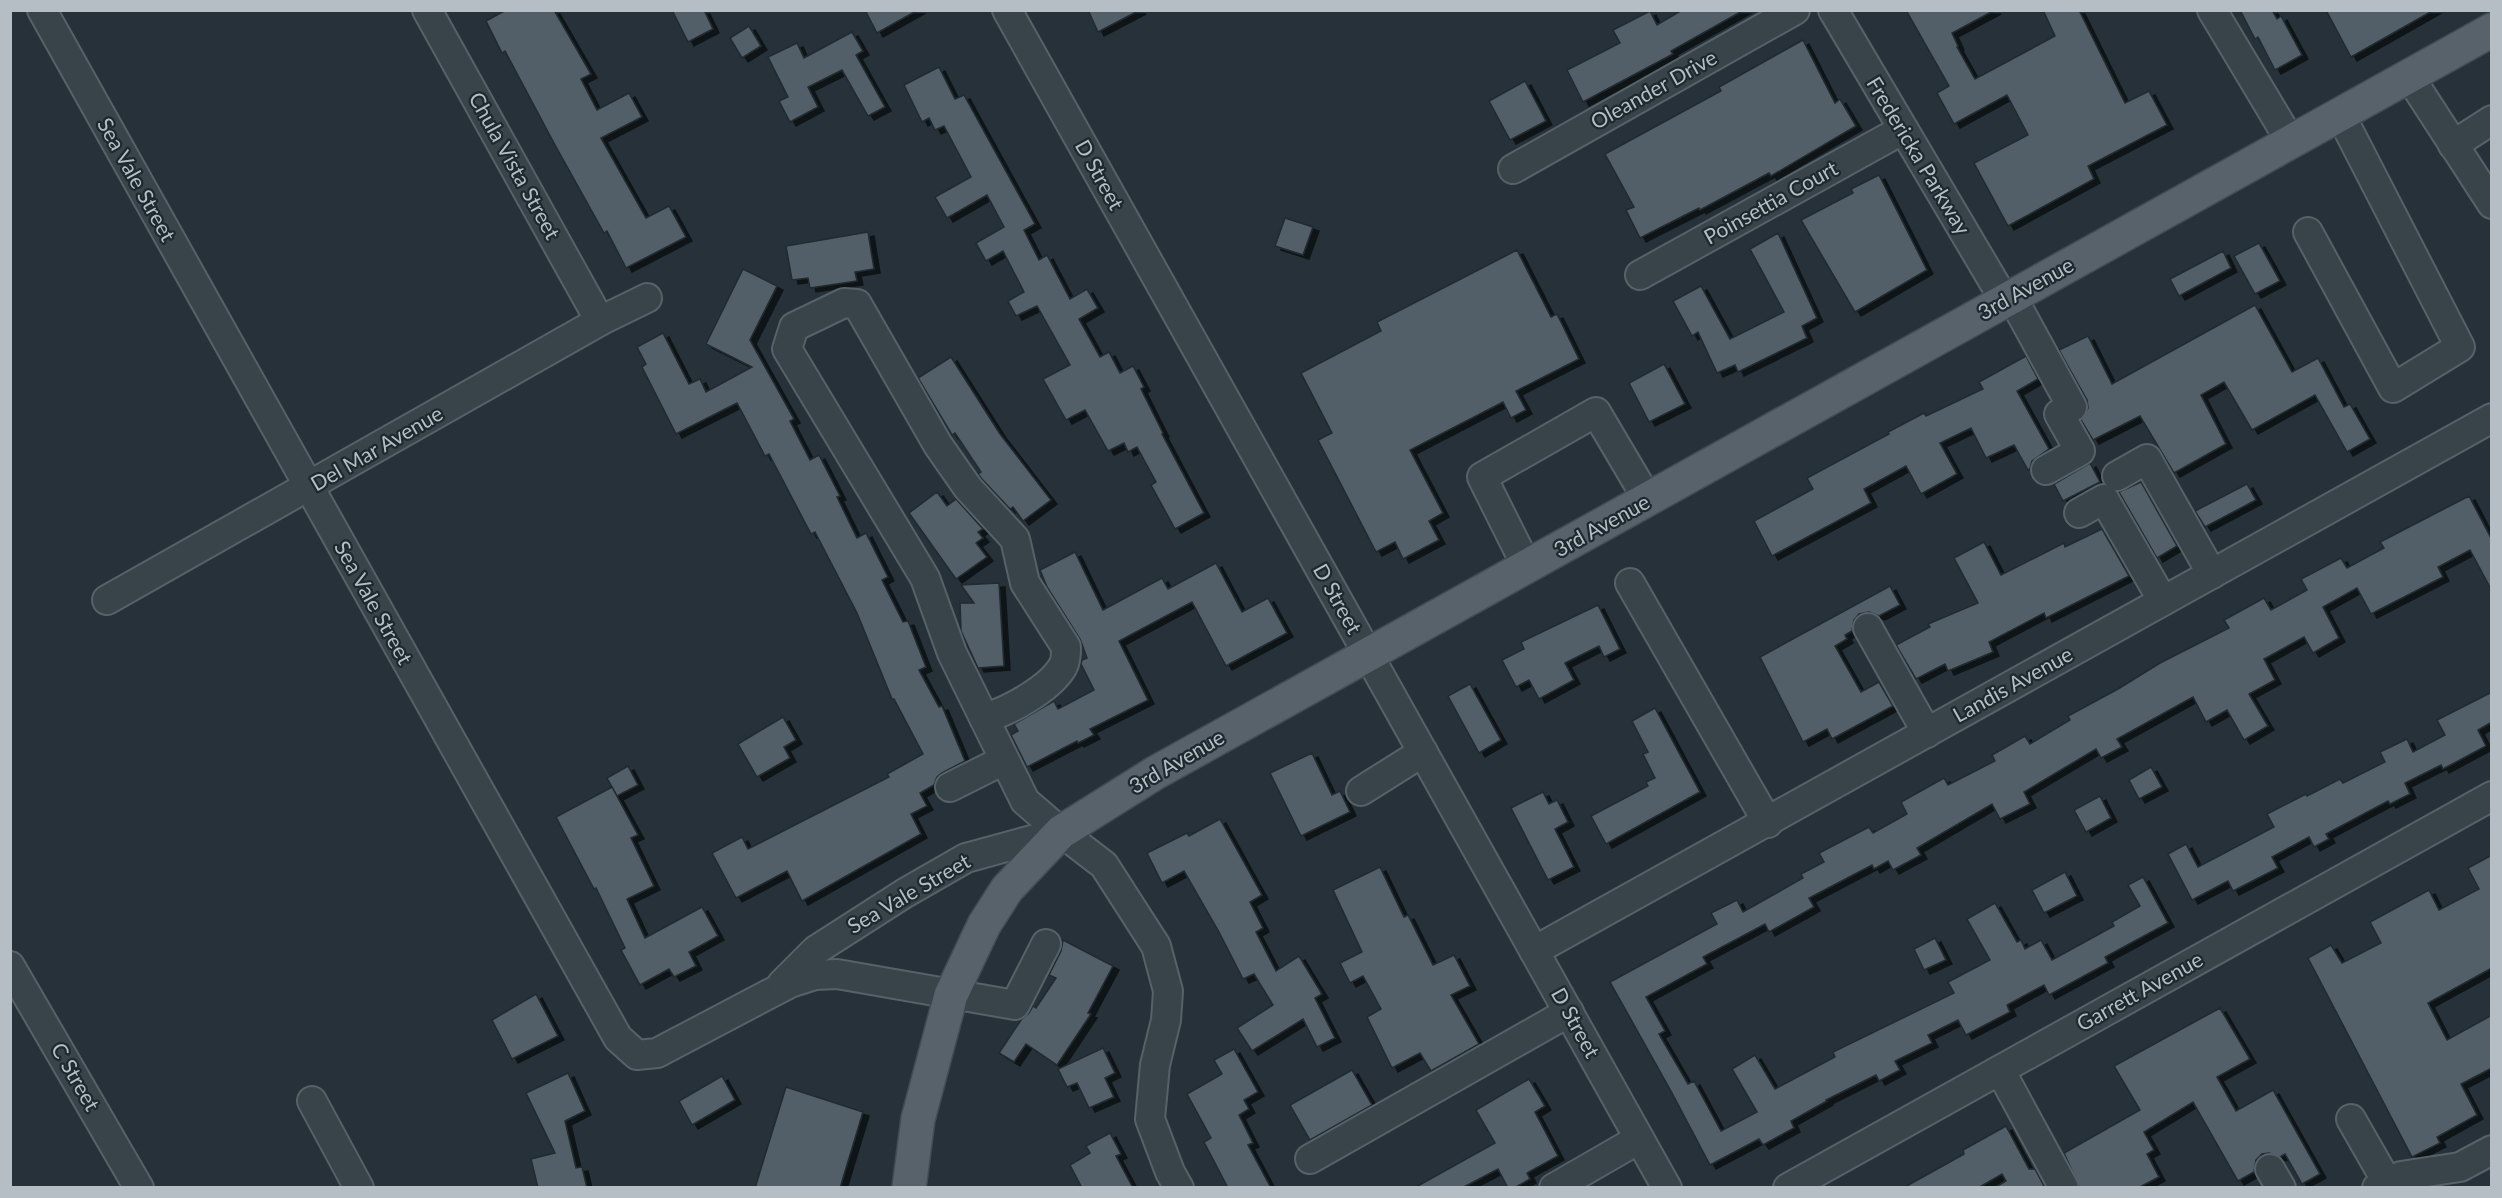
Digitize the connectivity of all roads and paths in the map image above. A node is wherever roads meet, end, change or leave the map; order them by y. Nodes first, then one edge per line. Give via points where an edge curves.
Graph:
1 (42, 10) edge
2 (428, 10) edge
3 (1007, 10) edge
4 (1795, 10) edge
5 (1833, 10) edge
6 (2212, 10) edge
7 (2492, 30) edge
8 (2409, 76) junction
9 (2340, 114) junction
10 (2492, 120) edge
11 (1902, 130) junction
12 (2291, 142) junction
13 (2454, 145) junction
14 (1513, 169) dead end
15 (2492, 204) edge
16 (2308, 232) dead end
17 (1640, 275) dead end
18 (647, 298) dead end
19 (2008, 299) junction
20 (600, 321) junction
21 (2492, 418) edge
22 (2046, 470) dead end
23 (2117, 476) dead end
24 (309, 488) junction
25 (1648, 500) junction
26 (2079, 513) dead end
27 (1527, 567) junction
28 (2212, 574) junction
29 (1630, 583) dead end
30 (107, 600) dead end
31 (2163, 601) junction
32 (1868, 628) dead end
33 (1368, 654) junction
34 (984, 718) junction
35 (1927, 733) junction
36 (1423, 752) junction
37 (1004, 760) junction
38 (950, 787) dead end
39 (1361, 791) dead end
40 (2492, 796) edge
41 (1768, 824) junction
42 (1061, 832) junction
43 (1046, 944) dead end
44 (1534, 951) junction
45 (10, 966) edge
46 (776, 990) junction
47 (951, 994) junction
48 (1569, 1012) junction
49 (2000, 1070) junction
50 (312, 1101) dead end
51 (2351, 1119) dead end
52 (1639, 1139) junction
53 (2492, 1150) edge
54 (1310, 1158) dead end
55 (2457, 1177) edge
56 (2382, 1185) edge
57 (139, 1188) edge
58 (359, 1188) edge
59 (909, 1188) edge
60 (1179, 1188) edge
61 (1554, 1188) edge
62 (1667, 1188) edge
63 (1788, 1188) edge
64 (2064, 1188) edge

1 - 24 street, Sea Vale Street
2 - 20 street, Chula Vista Street
3 - 33 street, D Street
4 - 14 street, Oleander Drive
5 - 11 street, Fredericka Parkway
6 - 12 street
7 - 8 main road, 3rd Avenue
8 - 9 main road, 3rd Avenue
8 - 13 street
9 - 12 main road, 3rd Avenue
9 - 16 street via 2460,347 2393,388
10 - 13 street
11 - 17 street, Poinsettia Court
11 - 19 street, Fredericka Parkway
12 - 19 main road, 3rd Avenue
13 - 15 street
18 - 20 street, Del Mar Avenue
19 - 22 street, Fredericka Parkway via 2072,407 2059,414 2080,451
19 - 25 main road, 3rd Avenue
20 - 24 street, Del Mar Avenue
21 - 28 street, Landis Avenue
23 - 28 street via 2147,459
24 - 30 street, Del Mar Avenue
24 - 46 street, Sea Vale Street via 618,1038 637,1055 657,1053
25 - 27 main road, 3rd Avenue
25 - 27 street via 1596,412 1482,477
26 - 31 street via 2104,499
27 - 33 main road, 3rd Avenue
28 - 31 street, Landis Avenue
29 - 41 street
31 - 35 street, Landis Avenue
32 - 35 street
33 - 36 street, D Street
33 - 42 main road, 3rd Avenue via 1155,773
34 - 34 street via 952,653 925,578 787,350 794,327 844,303 857,304 938,445 968,488 1015,539 1025,583 1066,647 1064,665 1048,685 997,715
34 - 37 street
35 - 41 street, Landis Avenue
36 - 39 street
36 - 44 street, D Street
37 - 38 street
37 - 42 street via 1025,801
40 - 49 street, Garrett Avenue
41 - 44 street, Landis Avenue
42 - 46 street, Sea Vale Street via 966,858 816,950
42 - 47 main road, 3rd Avenue via 1007,889 974,944
42 - 60 street via 1104,865 1156,946 1168,991 1150,1119
43 - 47 street, Sea Vale Street via 1015,1005
44 - 48 street, D Street
45 - 57 street, C Street
46 - 47 street, Sea Vale Street via 815,975 837,974
47 - 59 main road, 3rd Avenue via 918,1119
48 - 52 street, D Street
48 - 54 street
49 - 63 street, Garrett Avenue
49 - 64 street
50 - 58 street
51 - 56 street
52 - 61 street
52 - 62 street, D Street
53 - 55 street
55 - 56 street via 2401,1176

